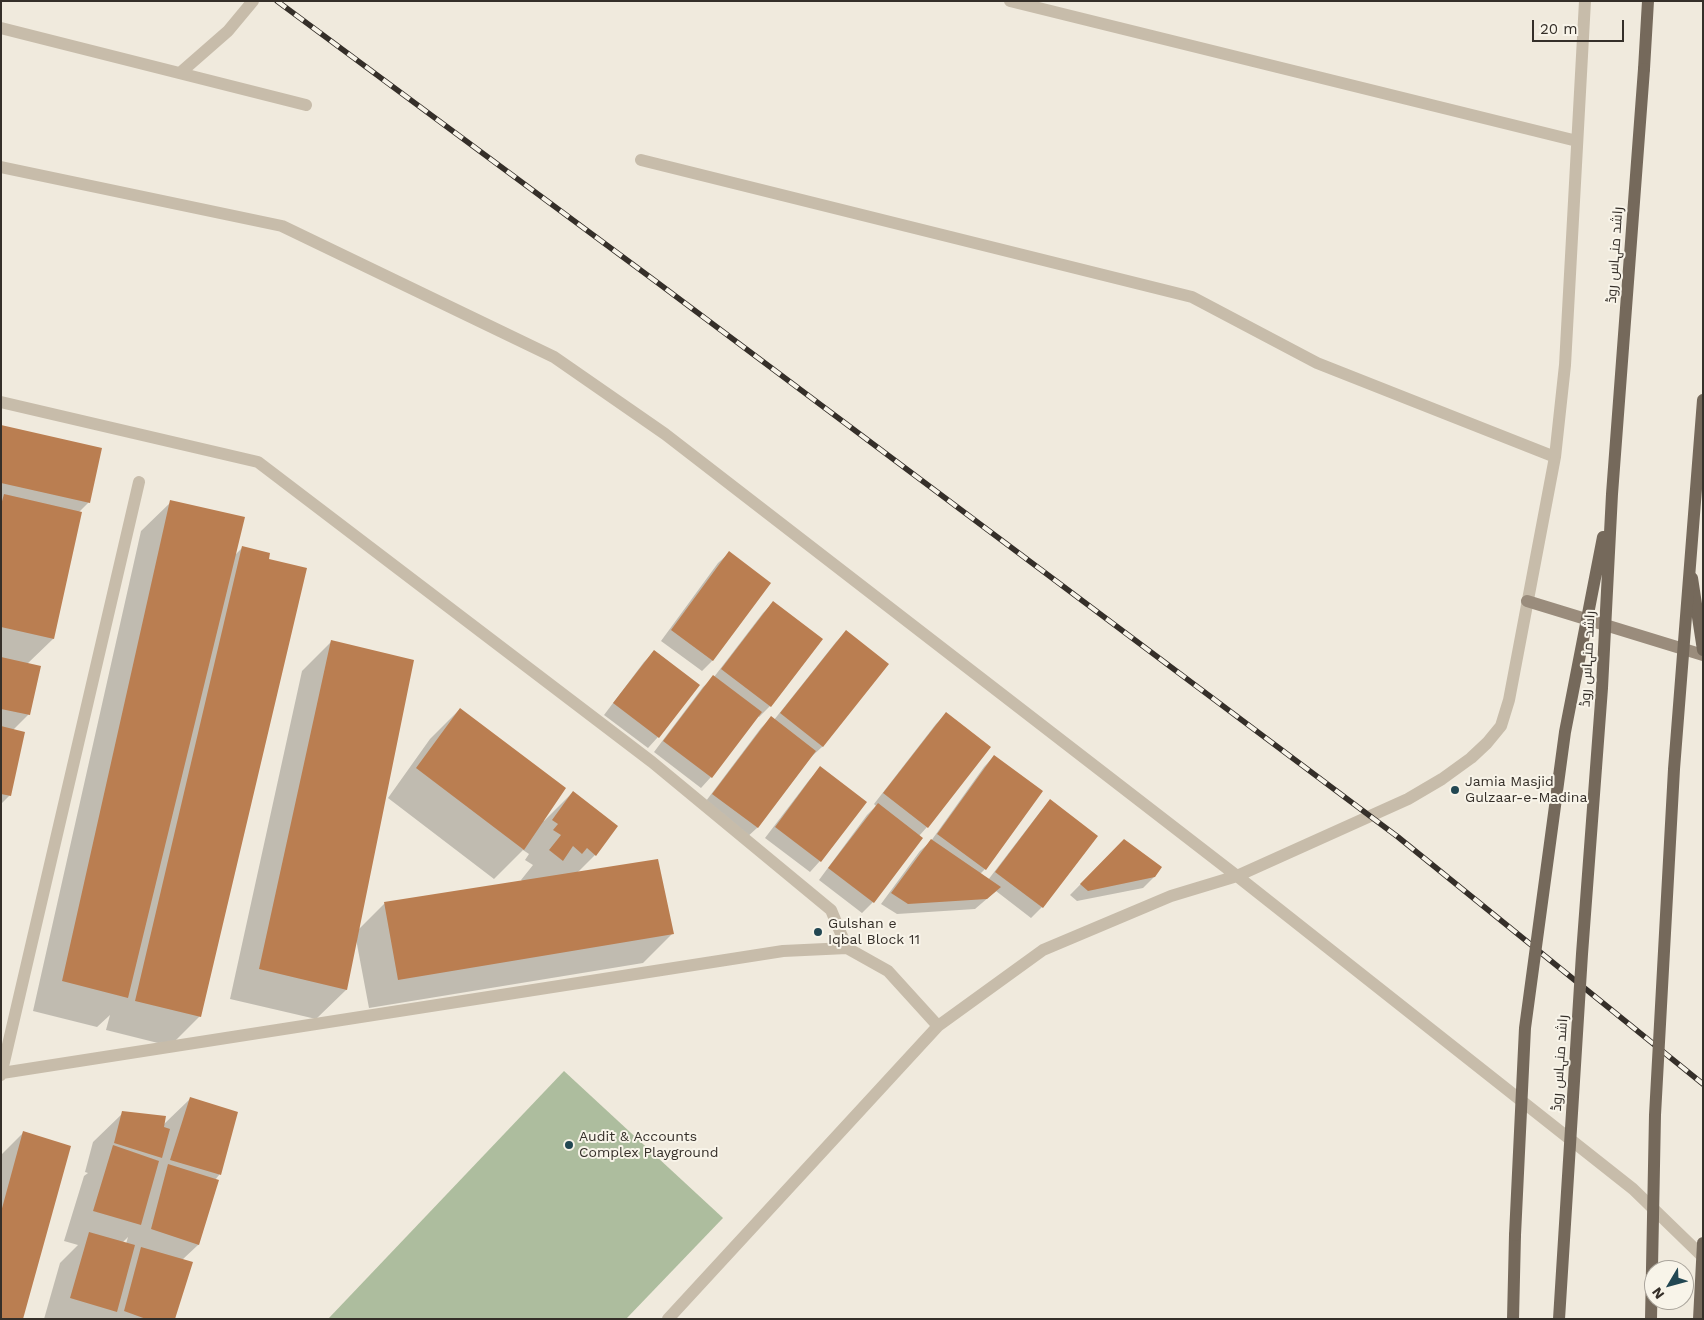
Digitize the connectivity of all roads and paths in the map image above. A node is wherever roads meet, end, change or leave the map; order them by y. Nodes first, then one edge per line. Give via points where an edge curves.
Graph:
1 (253, 1) edge
2 (1010, 1) edge
3 (1585, 1) edge
4 (1648, 1) edge
5 (1, 28) edge
6 (180, 73) junction
7 (306, 105) dead end
8 (1577, 141) junction
9 (641, 160) dead end
10 (1, 167) edge
11 (1703, 400) edge
12 (1, 402) edge
13 (1555, 457) junction
14 (139, 482) dead end
15 (1612, 494) junction
16 (1691, 571) junction
17 (1528, 601) junction
18 (1703, 650) edge
19 (1703, 654) edge
20 (1237, 876) junction
21 (847, 948) junction
22 (938, 1026) junction
23 (1, 1074) edge
24 (1703, 1243) edge
25 (1703, 1257) edge
26 (668, 1319) edge
27 (1513, 1319) edge
28 (1559, 1319) edge
29 (1651, 1319) edge
30 (1699, 1319) edge

1 - 6 street via 228,31
2 - 8 street
3 - 8 street
4 - 15 main road, راشد منہاس روڈ, bridge
5 - 6 street
6 - 7 street
8 - 13 street via 1565,365
9 - 13 street via 1192,297 1317,363
10 - 20 street via 282,226 554,358 665,434
11 - 16 main road, bridge
12 - 21 street via 258,462 652,762 831,910
13 - 17 street
14 - 23 street
15 - 27 main road, bridge via 1565,732 1525,1028
15 - 28 main road, راشد منہاس روڈ, bridge
16 - 18 main road
16 - 29 main road, bridge via 1674,769 1655,1115
17 - 19 street
17 - 20 street via 1509,700 1501,726 1488,743 1471,758 1408,799
20 - 22 street via 1171,896 1043,950
20 - 25 street via 1633,1190
21 - 22 street via 888,971
21 - 23 street via 783,951
22 - 26 street
24 - 30 main road, bridge

